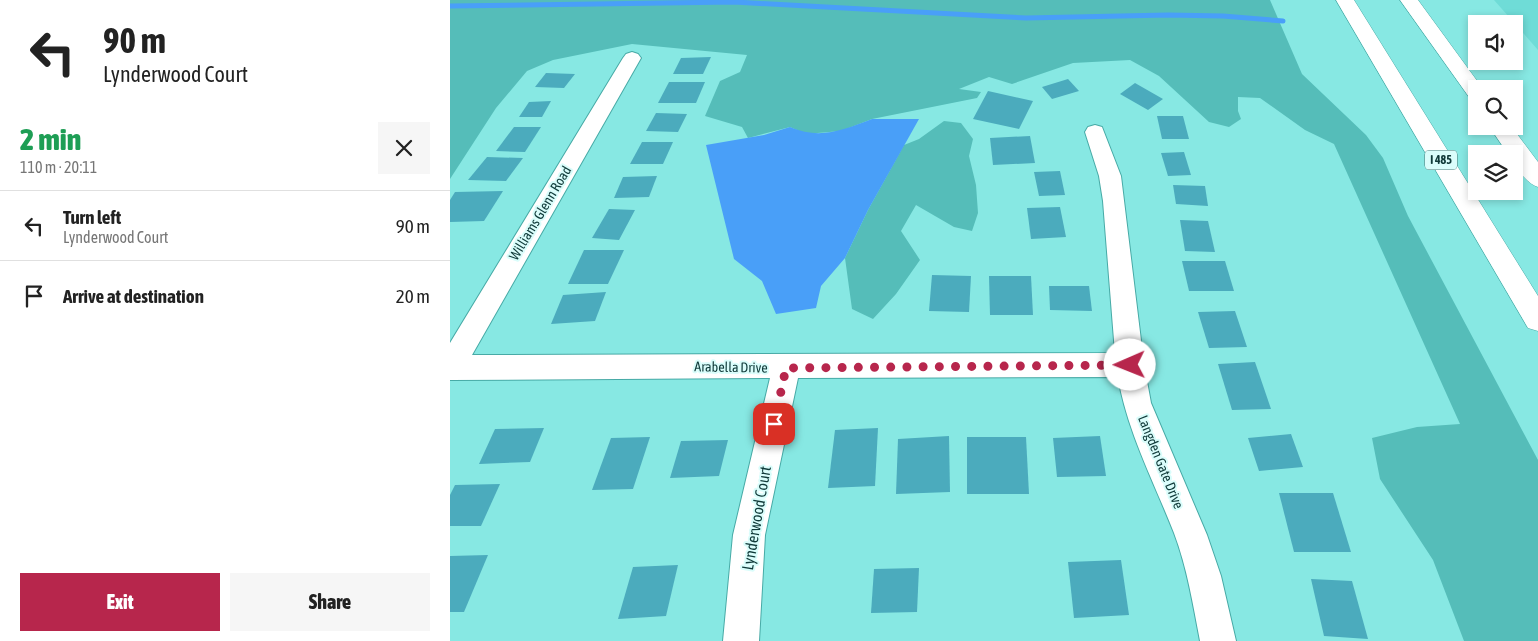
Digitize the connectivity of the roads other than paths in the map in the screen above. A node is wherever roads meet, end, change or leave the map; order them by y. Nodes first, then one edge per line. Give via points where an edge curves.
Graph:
1 (1345, 0) edge
2 (1409, 0) edge
3 (632, 58) dead end
4 (1468, 82) edge
5 (1095, 132) dead end
6 (1506, 135) edge
7 (1538, 179) edge
8 (1538, 320) edge
9 (1130, 365) junction
10 (450, 368) edge
11 (786, 368) junction
12 (740, 641) edge
13 (1218, 641) edge

1 - 8 highway, I 485
2 - 4 highway
3 - 10 street, Williams Glenn Road
5 - 9 street, Langden Gate Drive via 1110,176 1114,201
6 - 7 highway
9 - 11 street, Arabella Drive
9 - 13 street, Langden Gate Drive via 1137,403 1196,552
10 - 11 street, Arabella Drive
11 - 12 street, Lynderwood Court via 749,535

